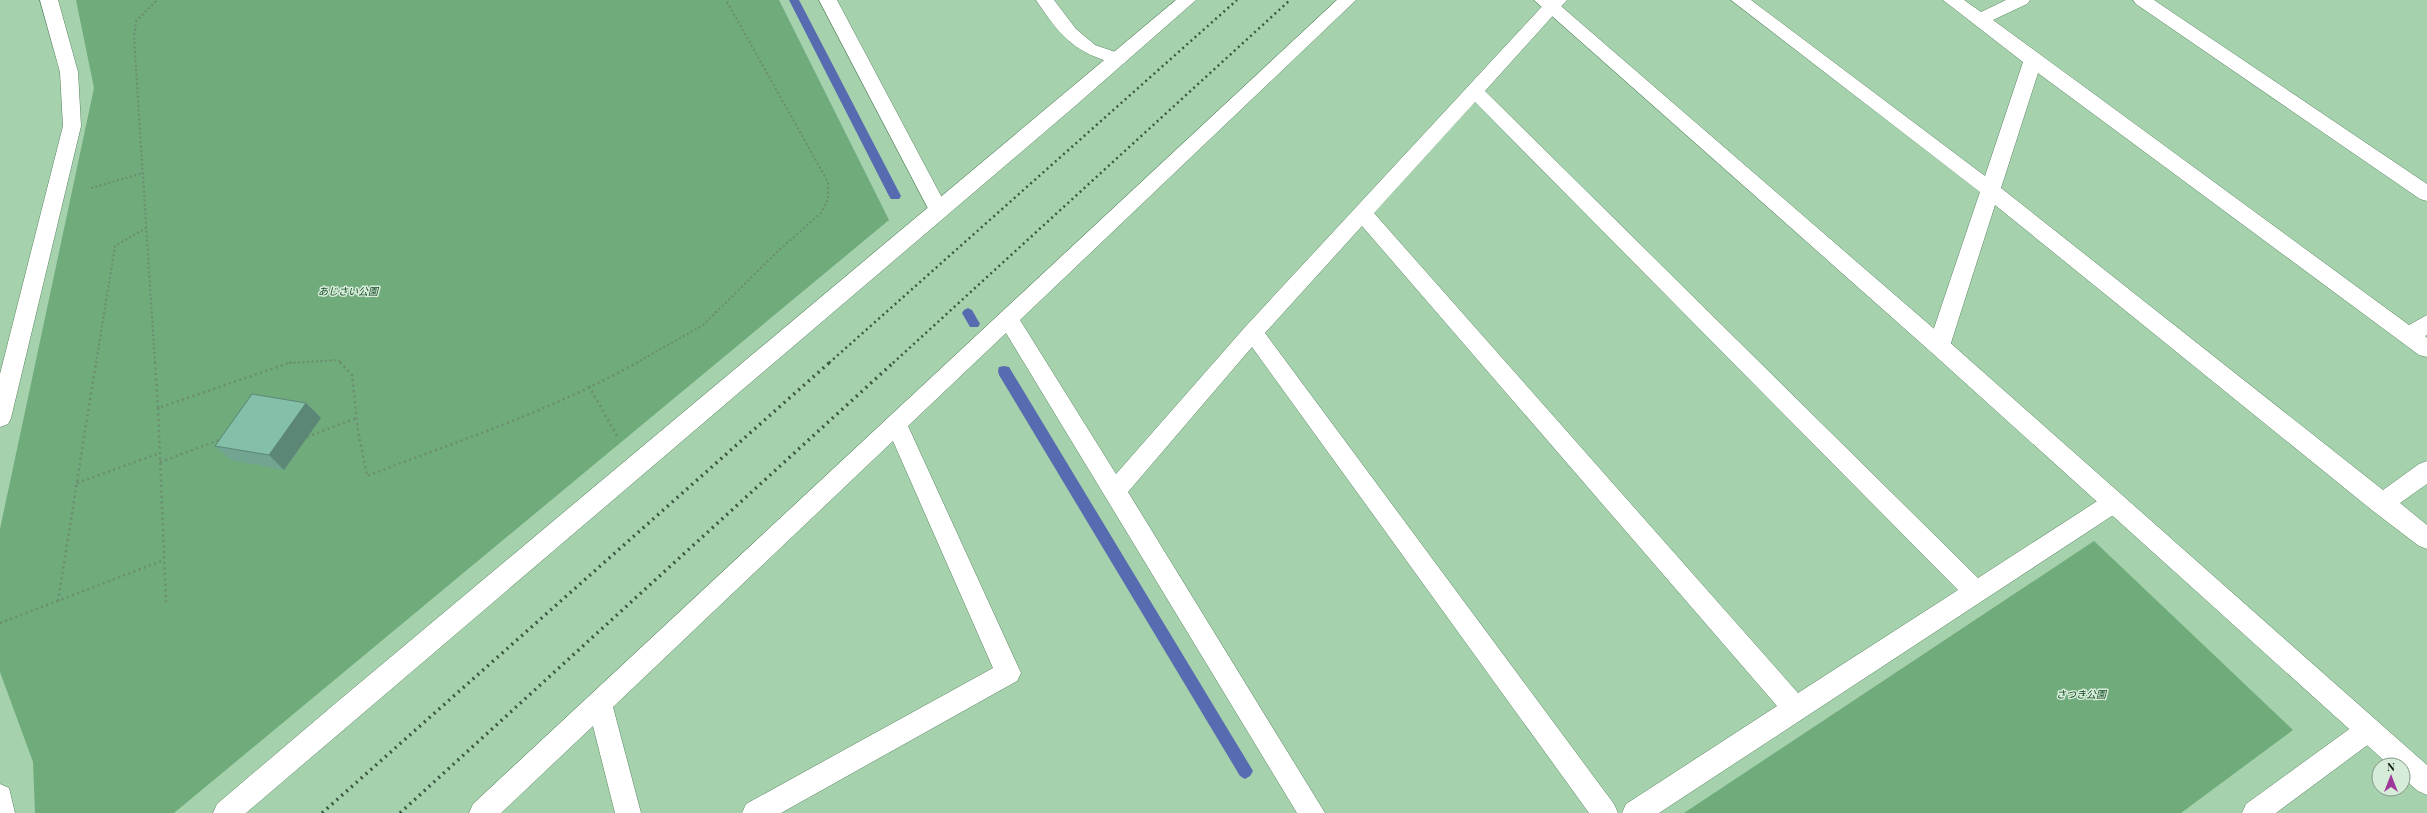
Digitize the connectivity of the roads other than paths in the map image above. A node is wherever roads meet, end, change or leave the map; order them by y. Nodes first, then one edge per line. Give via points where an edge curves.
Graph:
1 (49, 0) edge
2 (828, 0) edge
3 (1045, 0) edge
4 (1186, 0) edge
5 (1347, 0) edge
6 (1740, 0) edge
7 (1952, 0) edge
8 (2021, 0) edge
9 (2142, 0) edge
10 (1551, 2) edge
11 (1980, 19) junction
12 (1118, 59) junction
13 (2033, 60) junction
14 (1474, 91) junction
15 (1990, 190) junction
16 (2427, 194) edge
17 (939, 211) junction
18 (1362, 213) junction
19 (1008, 318) junction
20 (2427, 323) edge
21 (1253, 332) junction
22 (2410, 336) junction
23 (1939, 346) junction
24 (2427, 349) edge
25 (0, 418) edge
26 (896, 424) junction
27 (2427, 471) edge
28 (1114, 492) junction
29 (2113, 503) junction
30 (2381, 504) junction
31 (2427, 539) edge
32 (1976, 592) junction
33 (600, 705) junction
34 (1796, 709) junction
35 (2368, 730) junction
36 (2427, 782) edge
37 (0, 797) edge
38 (1304, 811) edge
39 (2, 813) edge
40 (226, 813) edge
41 (482, 813) edge
42 (628, 813) edge
43 (755, 813) edge
44 (1605, 813) edge
45 (1635, 813) edge
46 (2255, 813) edge

1 - 25 street via 69,72 72,126
2 - 17 street
3 - 12 street via 1070,33 1089,49
4 - 12 street
5 - 19 street
6 - 15 street
7 - 11 street
8 - 11 street
9 - 16 street
10 - 14 street
10 - 23 street
11 - 13 street
12 - 17 street
13 - 15 street
13 - 22 street
14 - 18 street
14 - 32 street
15 - 23 street
15 - 30 street
17 - 40 street
18 - 21 street
18 - 34 street
19 - 26 street
19 - 28 street
20 - 22 street
21 - 28 street
21 - 44 street
22 - 24 street
23 - 29 street
26 - 33 street
26 - 43 street via 1008,673
27 - 30 street
28 - 38 street
29 - 32 street
29 - 35 street
30 - 31 street
32 - 34 street
33 - 41 street
33 - 42 street
34 - 45 street
35 - 36 street
35 - 46 lane
37 - 39 street

